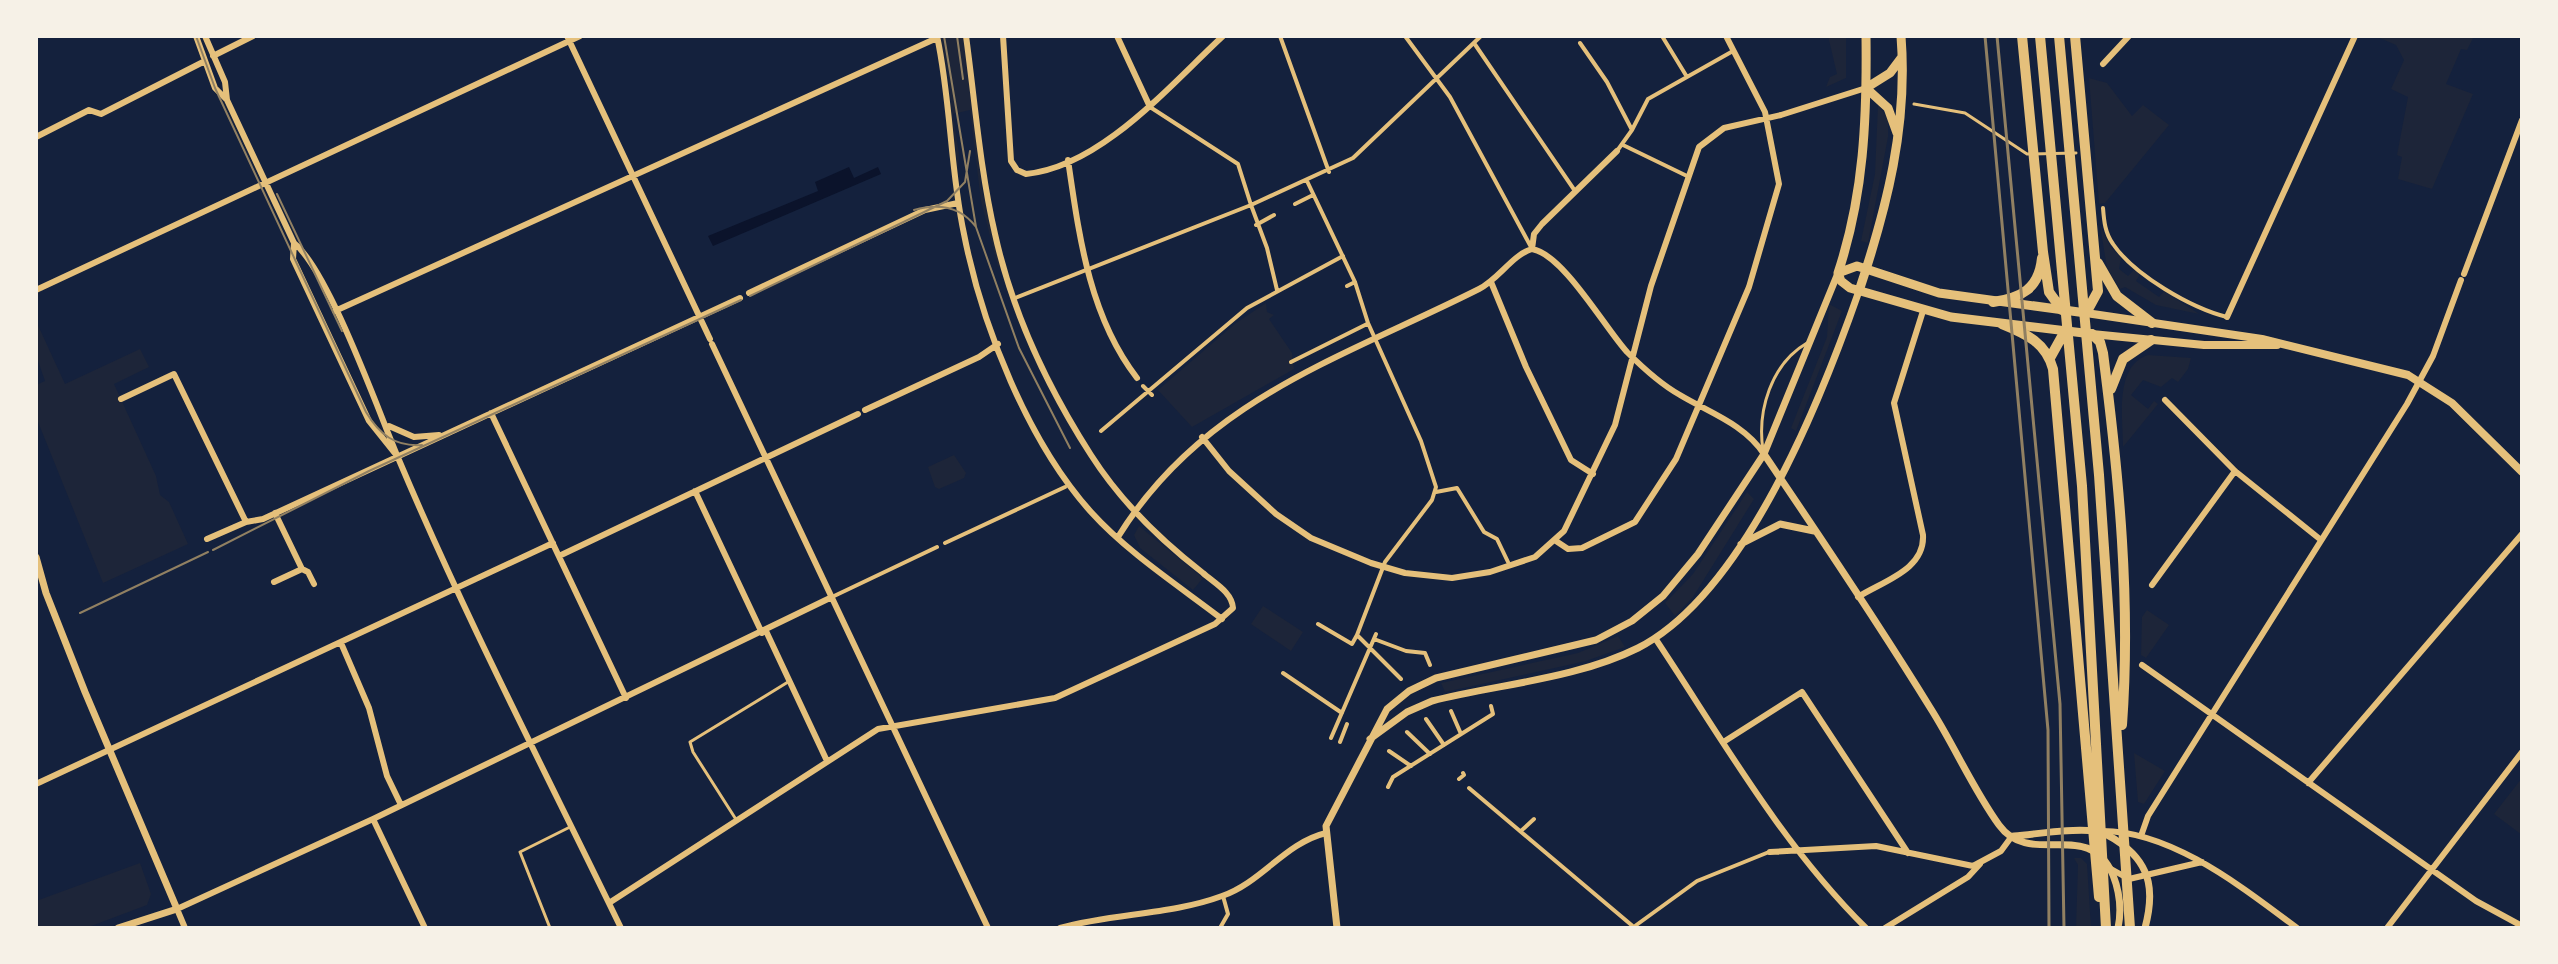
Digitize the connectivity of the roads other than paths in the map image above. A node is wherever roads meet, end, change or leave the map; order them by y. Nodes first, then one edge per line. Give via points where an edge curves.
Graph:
1 (196, 36) edge
2 (205, 36) edge
3 (253, 36) edge
4 (580, 36) edge
5 (966, 36) edge
6 (1003, 36) edge
7 (1117, 36) edge
8 (1223, 36) edge
9 (1280, 36) edge
10 (1405, 36) edge
11 (1481, 36) edge
12 (1662, 36) edge
13 (1726, 36) edge
14 (1866, 36) edge
15 (1901, 36) edge
16 (2022, 36) edge
17 (2040, 36) edge
18 (2059, 36) edge
19 (2075, 36) edge
20 (2129, 36) edge
21 (2355, 36) edge
22 (937, 37) edge
23 (568, 39) edge
24 (1474, 43) junction
25 (1580, 43) dead end
26 (1733, 51) junction
27 (213, 56) junction
28 (1902, 56) junction
29 (205, 61) junction
30 (2103, 64) dead end
31 (1687, 77) junction
32 (1435, 79) junction
33 (1866, 88) junction
34 (227, 100) junction
35 (1914, 104) dead end
36 (1150, 107) junction
37 (1767, 118) junction
38 (2522, 120) edge
39 (1632, 130) junction
40 (36, 137) edge
41 (1899, 138) junction
42 (1623, 145) junction
43 (1617, 151) joint
44 (2076, 153) dead end
45 (1068, 160) junction
46 (1329, 172) junction
47 (632, 176) junction
48 (1687, 176) junction
49 (1307, 181) junction
50 (266, 182) junction
51 (1575, 191) junction
52 (1276, 194) junction
53 (1313, 195) junction
54 (958, 203) junction
55 (1281, 203) dead end
56 (1295, 204) dead end
57 (1251, 205) junction
58 (2103, 208) dead end
59 (1322, 212) junction
60 (1274, 215) dead end
61 (1315, 216) dead end
62 (1256, 225) junction
63 (294, 243) junction
64 (1532, 249) junction
65 (2043, 252) junction
66 (1343, 256) junction
67 (2095, 257) junction
68 (1866, 269) junction
69 (1088, 270) junction
70 (1838, 273) junction
71 (1355, 282) junction
72 (1491, 282) junction
73 (1347, 286) dead end
74 (36, 290) edge
75 (1277, 290) junction
76 (1859, 291) junction
77 (749, 293) dead end
78 (740, 298) dead end
79 (1015, 298) junction
80 (1993, 302) junction
81 (2062, 310) junction
82 (335, 311) junction
83 (1923, 311) junction
84 (2086, 313) junction
85 (699, 316) junction
86 (2227, 317) joint
87 (2076, 321) junction
88 (1368, 323) junction
89 (2152, 323) junction
90 (2002, 324) junction
91 (2065, 331) junction
92 (2092, 334) junction
93 (1374, 337) junction
94 (2151, 340) junction
95 (1811, 341) junction
96 (998, 344) junction
97 (2282, 345) junction
98 (1632, 356) junction
99 (2050, 358) junction
100 (1291, 362) dead end
101 (1137, 378) dead end
102 (2420, 381) junction
103 (1143, 386) dead end
104 (1150, 393) junction
105 (121, 399) dead end
106 (2110, 399) junction
107 (2165, 400) dead end
108 (1699, 406) junction
109 (491, 413) junction
110 (385, 421) junction
111 (1101, 431) dead end
112 (450, 432) junction
113 (1202, 437) junction
114 (1764, 454) junction
115 (397, 457) junction
116 (766, 457) junction
117 (2235, 471) junction
118 (2522, 472) edge
119 (1593, 474) junction
120 (1781, 479) junction
121 (1065, 487) dead end
122 (695, 491) junction
123 (1436, 492) junction
124 (1134, 511) junction
125 (275, 513) junction
126 (246, 522) junction
127 (1816, 532) junction
128 (2522, 534) edge
129 (1118, 537) junction
130 (207, 539) dead end
131 (2321, 540) junction
132 (1556, 541) junction
133 (553, 543) junction
134 (945, 543) dead end
135 (937, 547) dead end
136 (1737, 547) junction
137 (559, 556) junction
138 (36, 557) edge
139 (1508, 562) dead end
140 (1383, 567) junction
141 (302, 569) junction
142 (36, 576) edge
143 (274, 582) dead end
144 (314, 584) dead end
145 (2152, 585) dead end
146 (458, 588) junction
147 (46, 593) junction
148 (832, 597) junction
149 (1858, 597) junction
150 (1222, 619) junction
151 (1318, 624) dead end
152 (764, 632) junction
153 (1357, 635) junction
154 (1655, 638) junction
155 (341, 643) junction
156 (1371, 649) junction
157 (1430, 665) dead end
158 (2142, 665) dead end
159 (1283, 673) dead end
160 (1401, 679) dead end
161 (789, 681) junction
162 (626, 698) junction
163 (1491, 706) dead end
164 (1451, 711) dead end
165 (1342, 713) junction
166 (2212, 715) junction
167 (1339, 719) junction
168 (1426, 719) dead end
169 (893, 725) junction
170 (1407, 732) dead end
171 (1461, 734) junction
172 (1331, 738) dead end
173 (1370, 739) junction
174 (1725, 741) junction
175 (531, 742) junction
176 (1340, 742) dead end
177 (1444, 745) junction
178 (111, 748) junction
179 (1389, 751) dead end
180 (2522, 752) edge
181 (1430, 754) junction
182 (1396, 756) junction
183 (2119, 759) junction
184 (827, 761) junction
185 (1393, 762) dead end
186 (1411, 766) junction
187 (1463, 773) dead end
188 (1459, 779) dead end
189 (2308, 783) junction
190 (36, 784) edge
191 (1388, 787) dead end
192 (1469, 788) dead end
193 (401, 805) junction
194 (2095, 806) junction
195 (373, 819) junction
196 (1534, 819) dead end
197 (737, 821) junction
198 (572, 826) junction
199 (1521, 831) junction
200 (2096, 831) junction
201 (1326, 833) junction
202 (2012, 836) junction
203 (2141, 836) junction
204 (1797, 850) junction
205 (1770, 852) joint
206 (1908, 853) junction
207 (2202, 862) junction
208 (1980, 864) junction
209 (2110, 868) junction
210 (2432, 869) junction
211 (2149, 876) junction
212 (1223, 896) junction
213 (609, 903) junction
214 (177, 909) junction
215 (2522, 926) edge
216 (118, 928) edge
217 (185, 928) edge
218 (425, 928) edge
219 (550, 928) edge
220 (621, 928) edge
221 (988, 928) edge
222 (1060, 928) edge
223 (1220, 928) edge
224 (1337, 928) edge
225 (1634, 928) edge
226 (1866, 928) edge
227 (1885, 928) edge
228 (2105, 928) edge
229 (2118, 928) edge
230 (2130, 928) edge
231 (2145, 928) edge
232 (2297, 928) edge
233 (2387, 928) edge

1 - 29 street
2 - 27 street
3 - 27 street
4 - 23 street
5 - 79 street via 991,217
6 - 45 street via 1010,153 1017,170 1033,173
7 - 36 street
8 - 36 street
9 - 46 street
10 - 32 street
11 - 24 street
12 - 31 street
13 - 26 street
14 - 33 main road
15 - 28 main road
16 - 65 highway
17 - 194 highway via 2074,403
18 - 183 highway
19 - 67 highway
20 - 30 street
21 - 86 street
22 - 47 street
22 - 54 street
23 - 47 street
23 - 50 street
24 - 32 street
24 - 51 street
25 - 39 street
26 - 31 street
26 - 37 street
27 - 34 street
28 - 33 main road via 1890,73
28 - 41 main road
29 - 34 street via 215,88
29 - 40 street via 101,114 89,110
31 - 39 street via 1648,99
32 - 46 street via 1361,152
32 - 64 street
33 - 37 street
33 - 41 main road via 1888,108
33 - 70 main road via 1861,187
34 - 50 street
35 - 44 lane via 1965,113 2027,154
36 - 45 street
36 - 57 street via 1238,164
37 - 48 street via 1715,132 1699,147
37 - 108 street via 1777,168 1776,200 1749,287
38 - 102 street
39 - 42 street
41 - 68 main road
42 - 43 street
42 - 48 street
43 - 51 street
45 - 69 street
46 - 49 street
47 - 82 street
47 - 85 street
48 - 98 street
49 - 52 street
49 - 53 street
50 - 63 street
50 - 74 street
51 - 64 street via 1535,231
52 - 55 street
52 - 57 street
53 - 56 street
53 - 59 street
54 - 77 street via 925,210
54 - 96 street via 974,276
57 - 62 street
57 - 69 street
58 - 86 street via 2112,243 2131,263 2196,307
59 - 61 street
59 - 66 street
60 - 62 street
62 - 75 street
63 - 82 street via 307,253
63 - 115 street via 293,259 369,421
64 - 72 street
64 - 98 street via 1544,252 1570,279
65 - 80 highway via 2030,288 2020,297
65 - 81 highway via 2049,292
66 - 71 street
66 - 75 street
67 - 84 highway via 2097,296
67 - 89 highway via 2117,296
68 - 70 main road via 1850,266
68 - 76 main road
68 - 80 main road via 1917,288
69 - 79 street
69 - 101 street via 1108,330
70 - 76 main road via 1844,284
70 - 95 street
71 - 73 street
71 - 88 street
72 - 93 street
72 - 119 street via 1571,460
75 - 104 street
76 - 83 main road
76 - 120 street
78 - 85 street
79 - 124 street via 1072,422
80 - 81 main road
81 - 84 main road
81 - 87 main road
82 - 110 street
83 - 90 main road
83 - 149 street via 1894,403 1923,550 1917,562
84 - 87 main road
84 - 89 main road
85 - 109 street
85 - 116 street
87 - 91 main road
87 - 92 main road
88 - 93 street
88 - 100 street
89 - 97 main road
90 - 91 main road
90 - 99 highway via 2036,341
91 - 92 main road
91 - 99 highway
92 - 94 main road
92 - 106 highway via 2101,345
93 - 113 street
93 - 123 street via 1429,459
94 - 97 main road
94 - 106 highway via 2123,359
95 - 114 street
95 - 114 lane via 1784,360 1763,407
96 - 116 street
96 - 129 street via 1053,462
97 - 102 main road
98 - 108 street
98 - 119 street via 1618,416
99 - 194 highway
102 - 118 main road via 2452,403
102 - 131 street
103 - 104 street
104 - 111 street
105 - 126 street via 174,374
106 - 183 highway via 2125,601
107 - 117 street
108 - 114 street via 1748,432
108 - 132 street via 1676,459 1631,526 1582,548 1568,549
109 - 112 street
109 - 133 street
110 - 112 street via 414,437
110 - 115 street
112 - 115 street
113 - 124 street
113 - 140 street via 1270,510 1311,538
114 - 120 street
114 - 173 street via 1684,574 1645,612 1596,640 1436,678 1387,709
115 - 125 street
115 - 146 street
116 - 122 street
116 - 148 street
117 - 131 street
117 - 145 street
119 - 132 street
120 - 127 street
120 - 136 street
121 - 134 street
122 - 137 street
122 - 152 street
123 - 139 street via 1457,488
123 - 140 street
124 - 129 street
124 - 150 street via 1230,596 1233,608
125 - 126 street
125 - 141 street
126 - 130 street
127 - 136 street via 1780,524
127 - 149 street
128 - 189 street
129 - 150 street
131 - 166 street
132 - 140 street via 1535,557 1481,574 1430,578
133 - 137 street
133 - 146 street
135 - 148 street
136 - 154 street via 1688,614
137 - 162 street
138 - 147 street
140 - 153 street
141 - 143 street
141 - 144 street
142 - 147 street
146 - 155 street
146 - 175 street
147 - 178 street
148 - 152 street
148 - 169 street
149 - 202 street via 1994,817
150 - 169 street via 1055,698
151 - 153 street via 1352,644
152 - 161 street
152 - 162 street
153 - 156 street
154 - 173 street via 1601,663 1418,706
154 - 174 street
155 - 178 street
155 - 193 street
156 - 157 street via 1375,637 1425,653
156 - 160 street
156 - 165 street
158 - 166 street
159 - 165 street
161 - 184 street
161 - 197 lane via 690,742
162 - 175 street
163 - 171 street via 1493,714
164 - 171 street
165 - 167 street
166 - 189 street
166 - 203 street via 2148,816
167 - 172 street
167 - 176 street via 1350,726
168 - 177 street
169 - 184 street
169 - 221 street
170 - 181 street
171 - 177 street
173 - 201 street
174 - 204 street
174 - 206 street via 1802,692
175 - 193 street
175 - 198 street
177 - 181 street
178 - 190 street
178 - 214 street
179 - 182 street
180 - 210 street
181 - 186 street
182 - 185 street
182 - 186 street
183 - 230 highway
184 - 197 street
186 - 191 street via 1393,777
187 - 188 street
189 - 210 street
192 - 199 street
193 - 195 street
194 - 228 highway
195 - 214 street
195 - 218 street
196 - 199 street
197 - 213 street
198 - 213 street
198 - 219 lane via 520,852
199 - 225 street
200 - 202 street
200 - 203 street
200 - 211 street via 2134,855
201 - 212 street via 1303,841 1253,881
201 - 224 street
202 - 208 street via 2001,851
202 - 209 street via 2040,845 2085,846 2100,853
203 - 207 street
204 - 205 street
204 - 206 street via 1864,846
204 - 226 street via 1823,886
205 - 225 street via 1697,881
206 - 208 street
207 - 211 street
207 - 232 street
208 - 227 street via 1968,877
209 - 211 street via 2129,879
209 - 229 street via 2118,887
210 - 215 street
210 - 233 street
211 - 231 street
212 - 222 street
212 - 223 street via 1228,914
213 - 220 street
214 - 216 street
214 - 217 street

